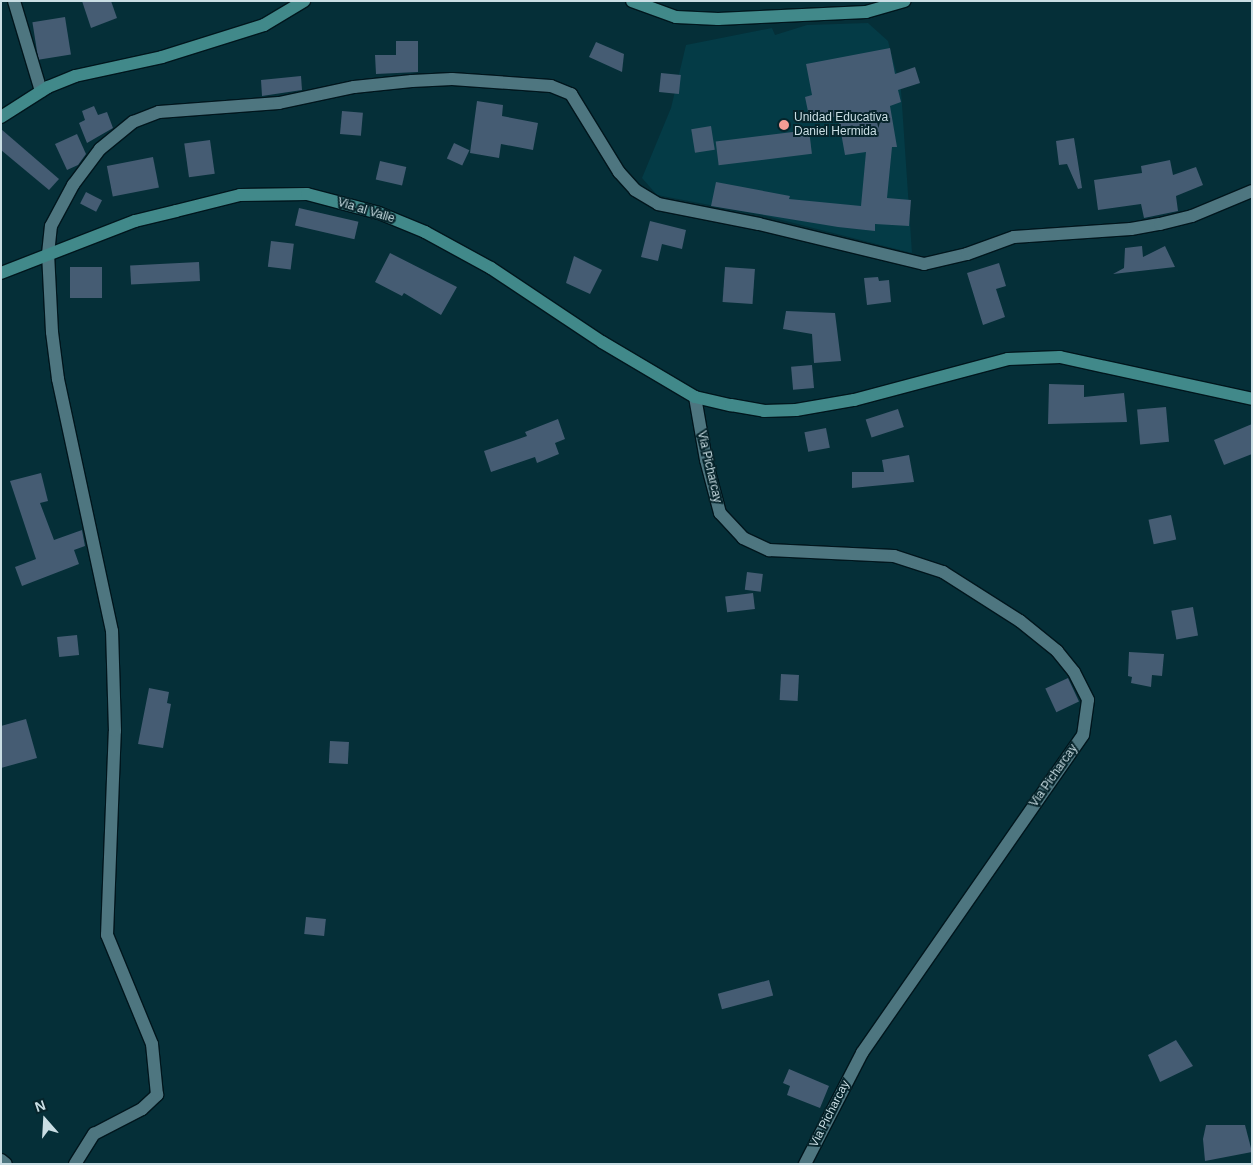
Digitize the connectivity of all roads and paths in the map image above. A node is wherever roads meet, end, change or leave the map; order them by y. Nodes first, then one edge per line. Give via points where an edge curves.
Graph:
1 (14, 1) edge
2 (304, 1) edge
3 (632, 1) edge
4 (904, 1) edge
5 (41, 91) junction
6 (1, 118) edge
7 (1252, 191) edge
8 (48, 254) junction
9 (1, 273) edge
10 (695, 397) junction
11 (1252, 399) edge
12 (1, 1160) edge
13 (6, 1164) edge
14 (75, 1164) edge
15 (805, 1164) edge

1 - 5 street
2 - 5 main road via 264,25 162,58 75,76
3 - 4 main road via 676,17 718,19 866,12
5 - 6 main road
7 - 8 street via 1192,216 1160,224 1014,237 967,254 924,264 759,224 658,204 635,190 618,172 571,94 551,86 452,79 412,81 354,87 279,103 159,112 133,122 100,149 74,185 51,226
8 - 9 main road, Via al Valle
8 - 10 main road, Via al Valle via 135,221 231,197 283,192 307,194 379,213 425,232 491,268 602,342
8 - 14 street via 58,379 112,631 115,731 106,935 152,1044 157,1095 142,1109 94,1134
10 - 11 main road, Via al Valle via 764,410 796,410 854,400 1008,358 1060,357 1102,364 1224,396
10 - 15 street, Via Picharcay via 720,514 743,538 769,550 894,556 943,572 1020,621 1057,650 1074,672 1088,700 1082,735 862,1053
12 - 13 street

